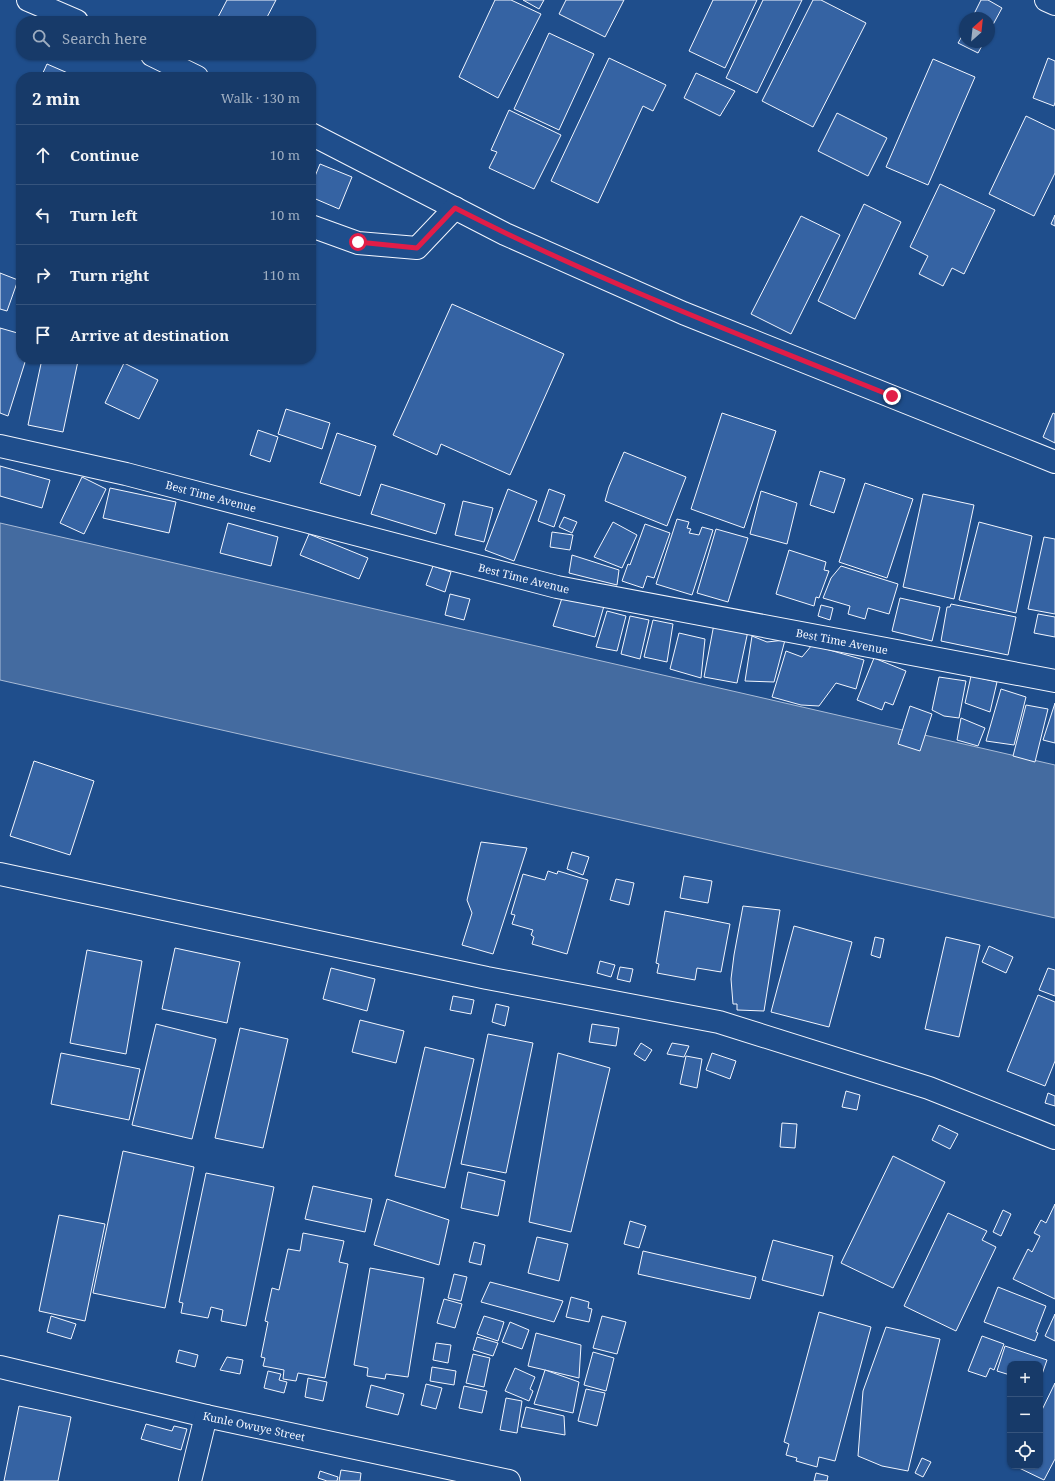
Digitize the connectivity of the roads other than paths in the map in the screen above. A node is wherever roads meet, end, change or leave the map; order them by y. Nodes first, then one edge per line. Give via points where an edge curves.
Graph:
1 (28, 0) edge
2 (1046, 0) edge
3 (1055, 4) edge
4 (65, 16) edge
5 (162, 60) edge
6 (187, 72) edge
7 (316, 137) edge
8 (455, 208) junction
9 (316, 228) edge
10 (0, 446) edge
11 (1055, 462) edge
12 (1055, 681) edge
13 (0, 874) edge
14 (1055, 1138) edge
15 (0, 1367) edge
16 (206, 1416) junction
17 (190, 1481) edge
18 (509, 1481) edge

1 - 4 street
2 - 3 street
5 - 6 street
7 - 8 street
8 - 9 street via 417,248 358,242
8 - 11 street via 505,234 683,313
10 - 12 street, Best Time Avenue via 126,474 558,587
13 - 14 street via 487,978 719,1022 929,1088
15 - 16 street, Kunle Owuye Street
16 - 17 street
16 - 18 street, Kunle Owuye Street

